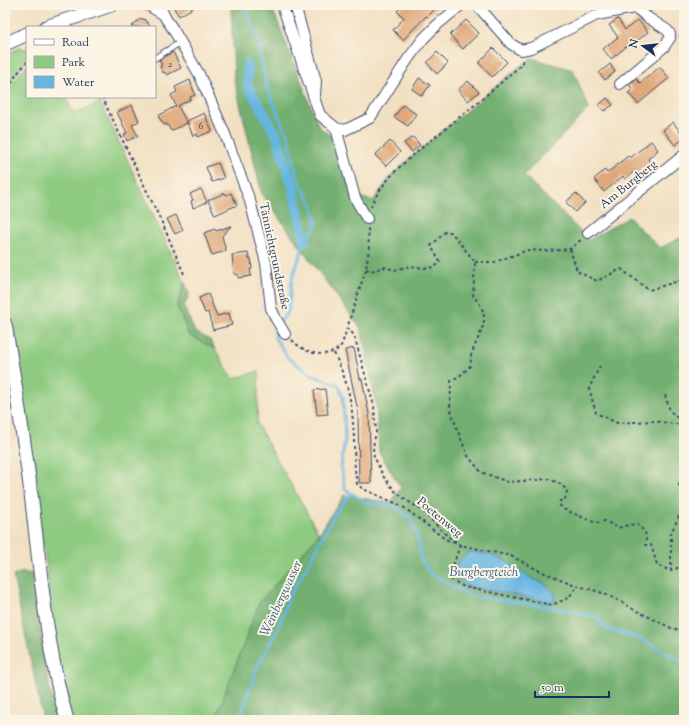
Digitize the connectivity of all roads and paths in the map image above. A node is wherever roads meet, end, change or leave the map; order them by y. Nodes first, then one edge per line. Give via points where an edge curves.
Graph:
1 (111, 5) edge
2 (132, 5) edge
3 (159, 5) edge
4 (282, 5) edge
5 (295, 5) edge
6 (461, 5) edge
7 (477, 5) edge
8 (650, 5) edge
9 (636, 8) junction
10 (166, 19) junction
11 (49, 26) edge
12 (26, 34) edge
13 (181, 42) junction
14 (5, 44) edge
15 (531, 48) junction
16 (156, 57) edge
17 (26, 63) edge
18 (620, 84) dead end
19 (5, 93) edge
20 (102, 98) edge
21 (314, 101) junction
22 (336, 128) junction
23 (684, 155) edge
24 (367, 219) junction
25 (588, 233) joint
26 (570, 249) junction
27 (475, 262) junction
28 (366, 270) junction
29 (184, 274) dead end
30 (684, 281) edge
31 (5, 324) edge
32 (346, 328) junction
33 (285, 334) joint
34 (334, 353) junction
35 (600, 366) dead end
36 (665, 395) dead end
37 (684, 425) edge
38 (684, 466) edge
39 (684, 497) edge
40 (684, 501) edge
41 (460, 545) junction
42 (684, 565) edge
43 (672, 571) junction
44 (578, 586) junction
45 (684, 631) edge
46 (67, 720) edge

1 - 11 street
2 - 10 lane via 146,7
3 - 10 street, Tännichtgrundstraße
4 - 21 street
5 - 21 street via 316,81
6 - 22 street via 423,39 370,118 346,130
7 - 15 street via 511,44 521,50
8 - 9 street
9 - 15 street via 597,15
9 - 18 street via 667,30 670,38 664,47
10 - 13 street, Tännichtgrundstraße
12 - 14 street
13 - 16 lane
13 - 33 street, Tännichtgrundstraße via 199,74 250,201 266,263 271,308
15 - 24 path via 520,66 391,176 373,201
17 - 19 path
20 - 29 path
21 - 22 street via 320,115
22 - 24 street via 355,198
23 - 25 street, Am Burgberg
24 - 28 path via 369,249
25 - 26 path
26 - 27 path via 528,250 495,262
26 - 30 path via 577,271 597,281 621,269 649,290
27 - 28 path via 451,232 445,232 431,246 440,262 435,267 411,266 394,270 385,267
27 - 43 path via 473,296 480,303 485,318 471,354 470,365 451,381 450,407 468,456 481,472 508,482 549,479 561,484 566,491 565,498 559,504 563,509 596,523 605,521 618,528 637,524 646,533 645,545 651,545 657,565
28 - 32 path
31 - 46 street via 26,456 45,609 58,689
32 - 34 path via 342,344
32 - 41 path, Poetenweg via 354,335 374,406 376,432 373,447 378,466 395,491 422,510
33 - 34 path via 306,351 316,354
34 - 41 path via 344,373 350,396 356,484 402,506 445,539
35 - 37 path via 589,388 596,413 617,423 652,420
36 - 37 path via 670,411
38 - 39 path via 679,485
40 - 43 path via 671,533
41 - 44 path, Poetenweg via 511,556
41 - 44 path via 450,579 464,587 552,605 568,598
42 - 43 path
44 - 45 path, Poetenweg via 600,592 666,625

